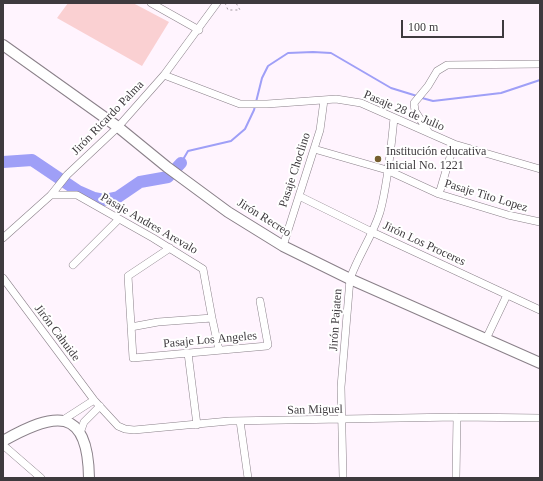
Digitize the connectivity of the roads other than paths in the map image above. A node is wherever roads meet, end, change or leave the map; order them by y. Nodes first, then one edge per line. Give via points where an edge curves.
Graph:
1 (151, 3) edge
2 (217, 3) edge
3 (199, 30) junction
4 (4, 48) edge
5 (540, 64) edge
6 (164, 75) junction
7 (324, 100) junction
8 (394, 118) junction
9 (118, 127) junction
10 (430, 135) junction
11 (454, 144) junction
12 (314, 149) junction
13 (540, 169) edge
14 (387, 170) junction
15 (51, 194) junction
16 (439, 194) junction
17 (300, 196) junction
18 (119, 219) junction
19 (540, 222) edge
20 (372, 232) junction
21 (3, 238) edge
22 (283, 246) junction
23 (170, 248) junction
24 (73, 265) dead end
25 (3, 278) edge
26 (350, 279) junction
27 (507, 295) junction
28 (260, 301) dead end
29 (540, 310) edge
30 (212, 318) junction
31 (131, 327) junction
32 (486, 339) junction
33 (219, 350) junction
34 (188, 353) junction
35 (540, 363) edge
36 (94, 400) junction
37 (100, 406) junction
38 (457, 417) junction
39 (540, 418) edge
40 (63, 420) junction
41 (343, 420) junction
42 (240, 421) junction
43 (197, 425) junction
44 (80, 433) junction
45 (3, 441) edge
46 (3, 445) edge
47 (41, 478) edge
48 (89, 478) edge
49 (248, 478) edge
50 (343, 478) edge
51 (456, 478) edge

1 - 3 street
2 - 3 street, Jirón Ricardo Palma
3 - 6 street, Jirón Ricardo Palma
4 - 9 main road, Jirón Recreo
5 - 10 street via 447,65 438,71 414,102 419,120
6 - 7 street, Pasaje 28 de Julio via 240,104
6 - 9 street, Jirón Ricardo Palma
7 - 8 street, Pasaje 28 de Julio via 360,103
7 - 12 street, Pasaje Choclino via 320,130
8 - 10 street, Pasaje 28 de Julio
8 - 14 street, Jirón Pajaten
9 - 15 street, Jirón Ricardo Palma via 67,175
9 - 22 main road, Jirón Recreo via 228,212
10 - 11 street, Pasaje 28 de Julio
11 - 13 street, Pasaje 28 de Julio
11 - 16 street
12 - 14 street, Pasaje Tito Lopez
12 - 17 street, Pasaje Choclino
14 - 16 street, Pasaje Tito Lopez
14 - 20 street, Jirón Pajaten via 380,211
15 - 18 street, Pasaje Andres Arevalo via 75,194
15 - 21 street, Jirón Ricardo Palma
16 - 19 street, Pasaje Tito Lopez
17 - 20 street, Jirón Los Proceres
17 - 22 street, Pasaje Choclino
18 - 23 street, Pasaje Andres Arevalo
18 - 24 street
20 - 26 street, Jirón Pajaten
20 - 27 street, Jirón Los Proceres
22 - 26 main road, Jirón Recreo
23 - 30 street, Pasaje Andres Arevalo via 203,269
23 - 31 street via 128,276
25 - 36 street, Jirón Cahuide
26 - 32 main road, Jirón Recreo
26 - 41 street, Jirón Pajaten via 341,387
27 - 29 street, Jirón Los Proceres
27 - 32 street
28 - 33 street, Pasaje Los Angeles via 268,345
30 - 31 street
30 - 33 street, Pasaje Andres Arevalo
31 - 34 street, Pasaje Los Angeles via 132,358
32 - 35 main road, Jirón Recreo
33 - 34 street, Pasaje Los Angeles
34 - 43 street
36 - 37 street, San Miguel
36 - 40 street
37 - 43 street, San Miguel via 118,426 127,430
37 - 44 street via 84,422
38 - 39 street, San Miguel
38 - 41 street, San Miguel
38 - 51 street
40 - 44 main road via 69,422
40 - 45 main road via 40,422
41 - 42 street, San Miguel
41 - 50 street, Jirón Pajaten
42 - 43 street, San Miguel
42 - 49 street
44 - 48 main road via 89,457
46 - 47 street

